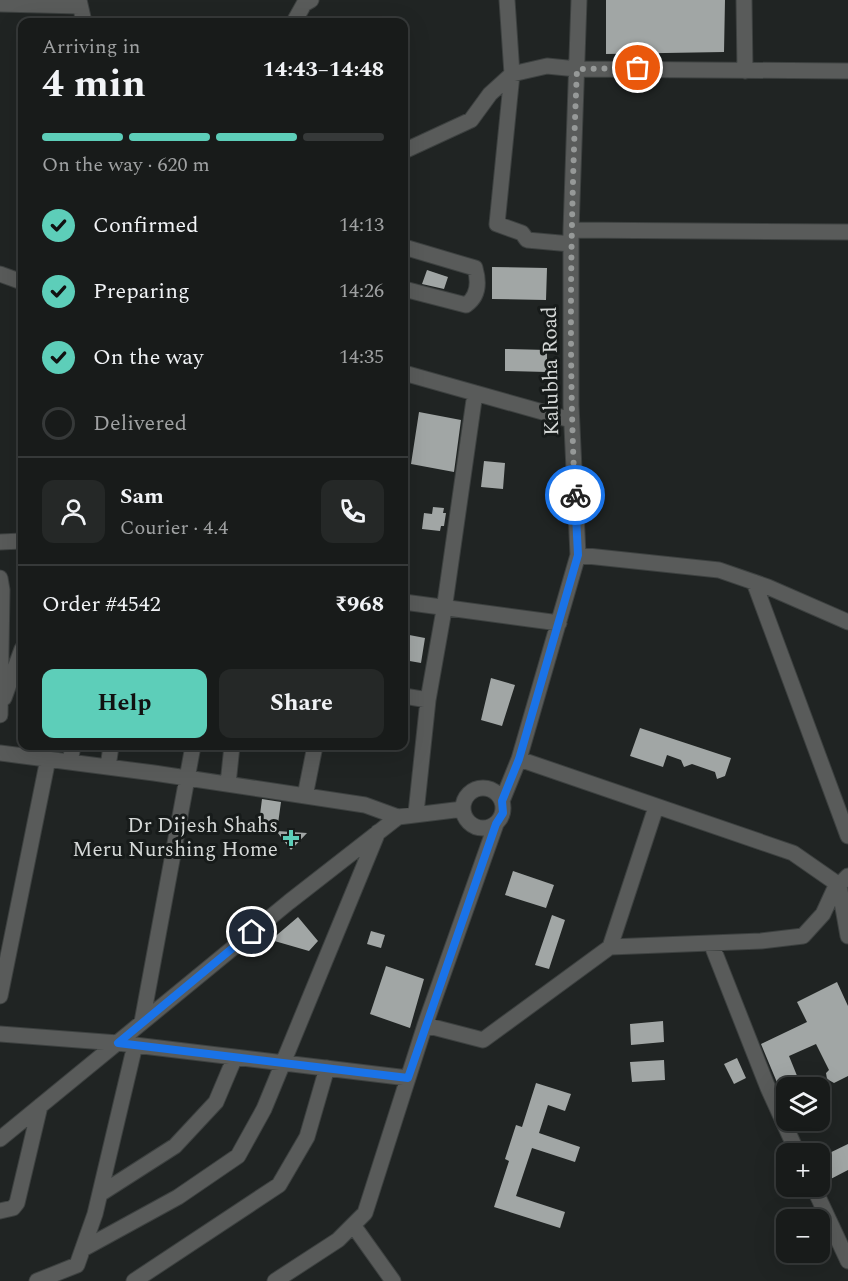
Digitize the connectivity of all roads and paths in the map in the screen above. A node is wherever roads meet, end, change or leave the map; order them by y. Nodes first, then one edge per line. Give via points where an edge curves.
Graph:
1 (507, 0) edge
2 (579, 0) edge
3 (744, 0) edge
4 (307, 1) edge
5 (79, 3) edge
6 (0, 4) edge
7 (83, 18) edge
8 (296, 18) edge
9 (577, 69) junction
10 (745, 71) junction
11 (848, 71) edge
12 (512, 74) junction
13 (408, 148) edge
14 (848, 232) edge
15 (571, 237) junction
16 (408, 248) edge
17 (0, 274) edge
18 (18, 281) edge
19 (408, 291) edge
20 (408, 374) edge
21 (475, 393) junction
22 (571, 420) junction
23 (18, 541) edge
24 (0, 542) edge
25 (578, 555) junction
26 (0, 578) edge
27 (754, 582) junction
28 (408, 603) edge
29 (444, 610) junction
30 (559, 622) junction
31 (848, 622) edge
32 (1, 641) edge
33 (18, 660) edge
34 (408, 697) edge
35 (428, 700) junction
36 (0, 708) edge
37 (0, 715) edge
38 (72, 750) edge
39 (110, 750) edge
40 (192, 750) edge
41 (232, 750) edge
42 (314, 750) edge
43 (0, 753) edge
44 (48, 759) junction
45 (70, 762) junction
46 (518, 763) junction
47 (108, 767) junction
48 (187, 778) junction
49 (228, 784) junction
50 (490, 789) junction
51 (305, 796) junction
52 (502, 801) junction
53 (465, 802) junction
54 (656, 807) junction
55 (422, 813) junction
56 (398, 817) junction
57 (496, 824) junction
58 (477, 828) junction
59 (379, 831) junction
60 (848, 836) edge
61 (482, 868) junction
62 (843, 881) edge
63 (848, 936) edge
64 (711, 943) junction
65 (610, 947) junction
66 (0, 996) edge
67 (142, 1022) junction
68 (425, 1025) junction
69 (0, 1034) edge
70 (118, 1043) junction
71 (135, 1045) junction
72 (235, 1057) junction
73 (284, 1063) junction
74 (327, 1068) junction
75 (408, 1078) junction
76 (40, 1106) junction
77 (0, 1139) edge
78 (793, 1143) edge
79 (100, 1194) junction
80 (818, 1197) edge
81 (0, 1211) edge
82 (353, 1225) junction
83 (83, 1249) junction
84 (848, 1261) edge
85 (77, 1265) junction
86 (37, 1281) edge
87 (75, 1281) edge
88 (134, 1281) edge
89 (275, 1281) edge
90 (393, 1281) edge

1 - 12 street
2 - 9 street, Kalubha Road
3 - 10 street
4 - 8 street
5 - 6 street
5 - 7 street
9 - 10 street
9 - 12 street via 547,66
9 - 15 street, Kalubha Road
10 - 11 street
12 - 13 street via 489,94 471,120
12 - 15 street via 497,224 522,233 527,240
14 - 15 street
15 - 22 street, Kalubha Road
16 - 19 street via 475,268 478,284 473,300 466,304
17 - 18 street
20 - 21 street
21 - 22 street
21 - 29 street
22 - 25 street, Kalubha Road
23 - 24 street
25 - 27 street via 719,570
25 - 30 street, Kalubha Road
26 - 32 street
27 - 31 street
27 - 60 street
28 - 29 street
29 - 30 street
29 - 35 street
30 - 46 street, Kalubha Road
32 - 36 street
33 - 36 street
34 - 35 street
35 - 55 street
36 - 37 street
38 - 45 street
39 - 47 street
40 - 48 street
41 - 49 street
42 - 51 street
43 - 44 street
44 - 45 street
44 - 66 street
45 - 47 street
46 - 50 street
46 - 52 street, Kalubha Road
46 - 54 street
47 - 48 street
48 - 49 street
48 - 67 street
49 - 51 street
50 - 52 street
50 - 53 street via 478,788
51 - 56 street via 365,805
52 - 57 street via 503,813
53 - 55 street
53 - 58 street via 467,821
54 - 62 street via 793,853
54 - 65 street
55 - 56 street
56 - 59 street
57 - 58 street
57 - 61 street
58 - 61 street
59 - 67 street
59 - 73 street
61 - 68 street
62 - 63 street
62 - 64 street via 823,914 803,936
64 - 65 street
64 - 78 street
65 - 68 street via 483,1040
67 - 70 street
68 - 75 street
69 - 70 street
70 - 71 street
70 - 76 street
71 - 72 street
71 - 79 street
72 - 73 street
72 - 79 street via 216,1102 175,1146
73 - 74 street
73 - 83 street via 238,1156 177,1197
74 - 75 street
74 - 88 street via 307,1137 279,1185
75 - 82 street via 365,1213
76 - 77 street
76 - 81 street via 17,1203
79 - 83 street
80 - 84 street
82 - 89 street via 338,1240
82 - 90 street
83 - 85 street
85 - 86 street
85 - 87 street

